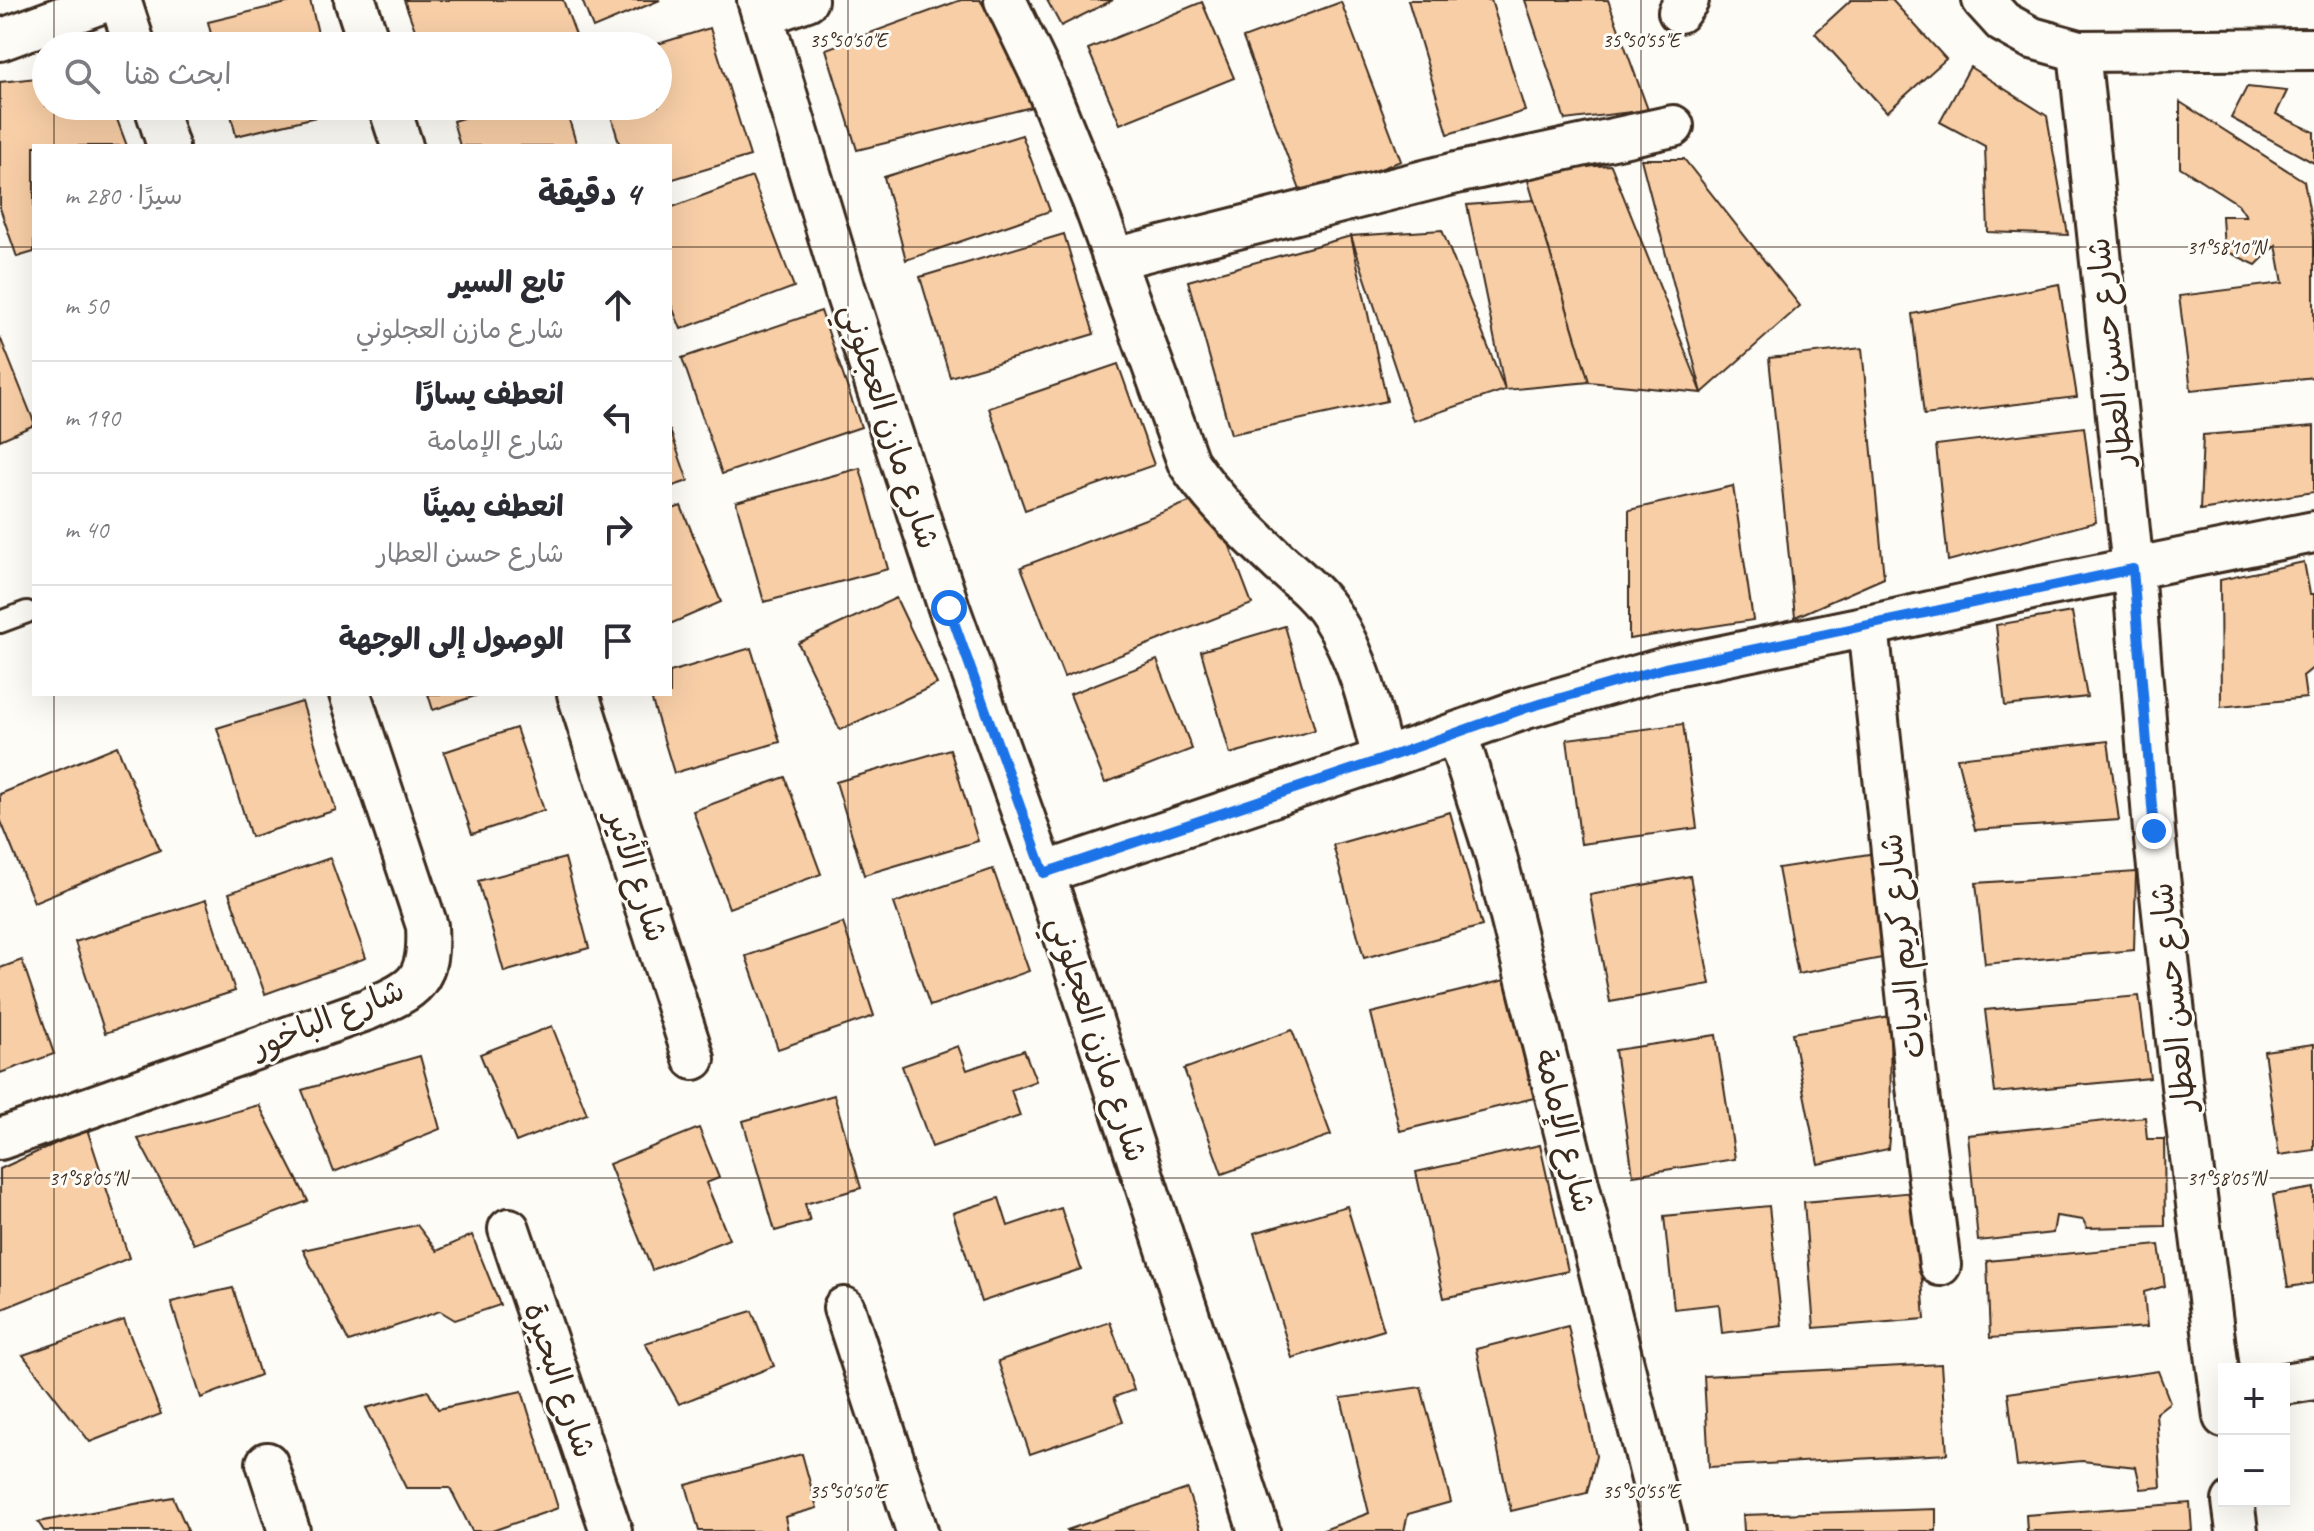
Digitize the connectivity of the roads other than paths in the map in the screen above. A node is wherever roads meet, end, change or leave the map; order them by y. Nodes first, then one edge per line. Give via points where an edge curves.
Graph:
1 (109, 0) edge
2 (120, 0) edge
3 (355, 0) edge
4 (807, 0) edge
5 (1005, 0) edge
6 (1983, 0) edge
7 (761, 8) edge
8 (130, 32) edge
9 (365, 32) edge
10 (0, 40) edge
11 (2314, 49) edge
12 (2079, 51) junction
13 (160, 120) edge
14 (394, 120) edge
15 (1673, 126) dead end
16 (167, 144) edge
17 (401, 144) edge
18 (1114, 259) junction
19 (2314, 532) edge
20 (2133, 569) junction
21 (27, 612) dead end
22 (0, 622) edge
23 (1868, 626) junction
24 (351, 696) edge
25 (579, 696) edge
26 (1457, 734) junction
27 (1383, 759) junction
28 (1044, 873) junction
29 (694, 1059) dead end
30 (0, 1139) edge
31 (509, 1229) dead end
32 (1940, 1265) dead end
33 (844, 1308) dead end
34 (2218, 1363) edge
35 (2314, 1379) edge
36 (2290, 1383) edge
37 (267, 1463) dead end
38 (2234, 1507) edge
39 (289, 1531) edge
40 (611, 1531) edge
41 (917, 1531) edge
42 (1259, 1531) edge
43 (1665, 1531) edge
44 (2237, 1531) edge

1 - 10 street
2 - 8 street
3 - 9 street
4 - 7 street
5 - 18 street via 1045,83
6 - 12 street via 2003,22 2032,38
7 - 28 street, شارع مازن العجلوني via 846,293 949,608
11 - 12 street
12 - 20 street, شارع حسن العطار
13 - 16 street
14 - 17 street
15 - 18 street via 1456,173
18 - 27 street via 1188,462 1242,527 1331,615 1368,694
19 - 20 street
20 - 23 street
20 - 34 street, شارع حسن العطار via 2154,831
21 - 22 lane
23 - 26 street via 1665,668
23 - 32 street, شارع كريم الديات
24 - 30 street, شارع الباخور via 427,926 425,966 418,980 405,993 366,1010
25 - 29 street, شارع الأثير
26 - 27 street
26 - 43 street, شارع الإمامة via 1495,853
27 - 28 street
28 - 42 street, شارع مازن العجلوني
31 - 40 street, شارع البحيرة
33 - 41 street
35 - 36 street
37 - 39 street
38 - 44 street

